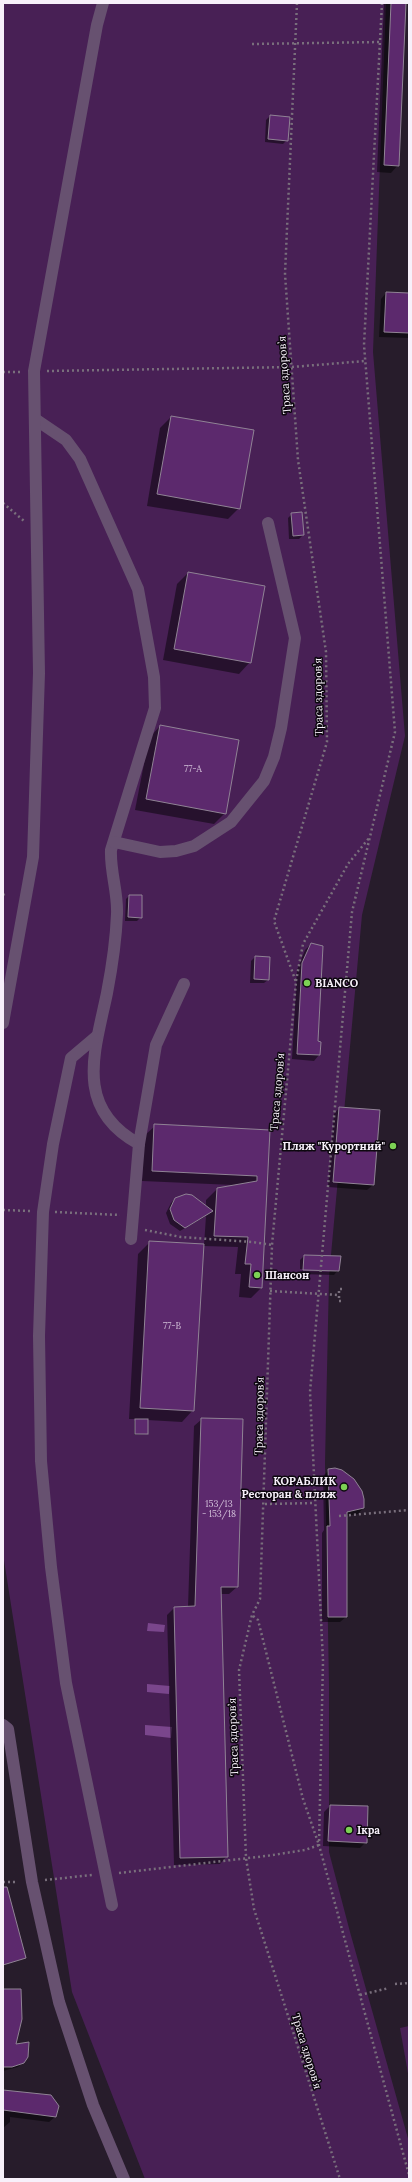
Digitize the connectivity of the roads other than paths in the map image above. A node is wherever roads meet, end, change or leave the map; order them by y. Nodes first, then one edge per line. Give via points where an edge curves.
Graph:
1 (103, 3) edge
2 (35, 419) junction
3 (268, 523) dead end
4 (114, 842) junction
5 (184, 984) dead end
6 (3, 1023) edge
7 (97, 1036) junction
8 (139, 1144) junction
9 (131, 1239) dead end
10 (3, 1725) edge
11 (112, 1905) dead end
12 (124, 2179) edge

1 - 2 lane via 34,371
2 - 4 lane via 66,440 80,459 138,589 153,670 155,708
2 - 6 lane via 39,673 33,857
3 - 4 lane via 295,638 281,728 274,757 264,782 231,822 194,846 160,852
4 - 7 lane via 111,863 117,913 107,992
5 - 8 lane via 156,1045
7 - 8 lane via 93,1076 98,1099 123,1136
7 - 11 lane via 71,1058 54,1144 43,1212 38,1336 41,1461 66,1683
8 - 9 lane
10 - 12 lane via 8,1729 32,1882 59,2002 93,2105

